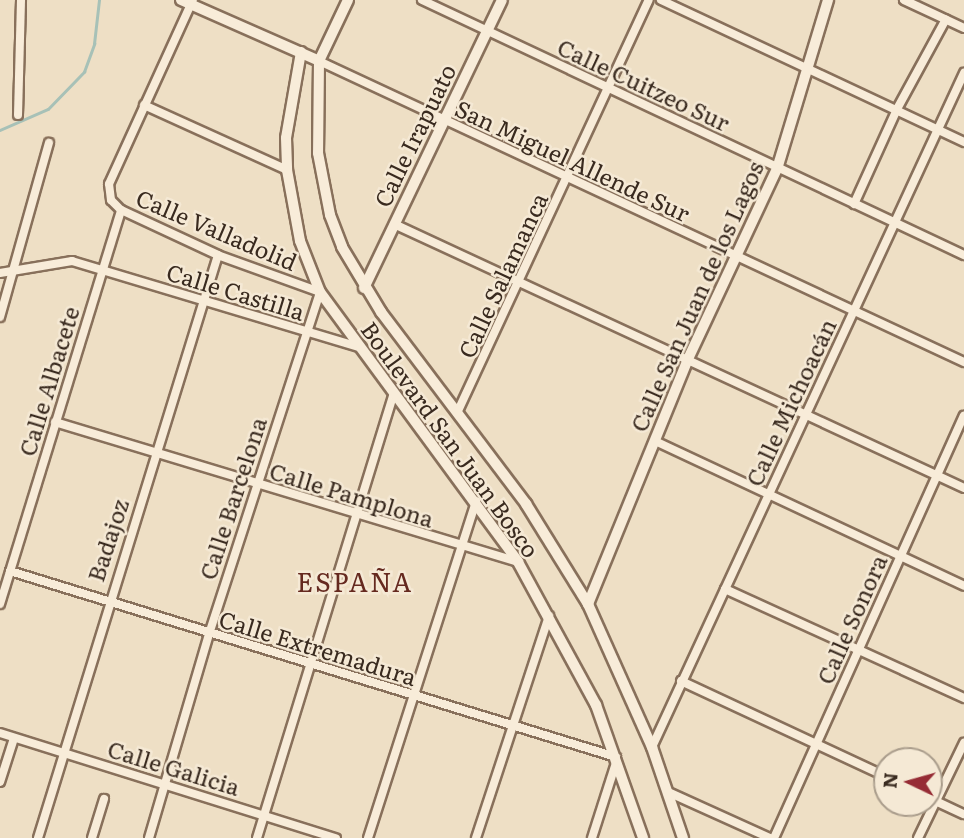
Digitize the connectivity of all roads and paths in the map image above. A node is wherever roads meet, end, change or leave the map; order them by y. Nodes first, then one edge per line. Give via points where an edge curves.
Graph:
1 (21, 0) edge
2 (348, 0) edge
3 (422, 0) edge
4 (502, 0) edge
5 (649, 0) edge
6 (661, 0) edge
7 (828, 0) edge
8 (904, 0) edge
9 (188, 1) edge
10 (946, 19) junction
11 (964, 28) edge
12 (488, 31) junction
13 (301, 52) junction
14 (319, 61) junction
15 (809, 69) junction
16 (964, 74) edge
17 (608, 89) junction
18 (144, 106) junction
19 (897, 109) junction
20 (18, 115) dead end
21 (443, 121) junction
22 (937, 130) junction
23 (964, 142) edge
24 (49, 143) dead end
25 (777, 169) junction
26 (287, 170) junction
27 (568, 179) junction
28 (854, 204) junction
29 (121, 210) junction
30 (896, 223) junction
31 (394, 224) junction
32 (218, 255) junction
33 (964, 255) edge
34 (735, 257) junction
35 (103, 268) junction
36 (14, 270) junction
37 (0, 273) edge
38 (520, 282) junction
39 (364, 288) junction
40 (320, 292) junction
41 (205, 303) junction
42 (854, 310) junction
43 (0, 317) edge
44 (306, 333) junction
45 (358, 347) junction
46 (687, 361) junction
47 (964, 362) edge
48 (394, 393) junction
49 (457, 413) junction
50 (806, 415) junction
51 (964, 416) edge
52 (55, 422) junction
53 (655, 441) junction
54 (155, 452) junction
55 (937, 476) junction
56 (256, 485) junction
57 (964, 488) edge
58 (770, 493) junction
59 (476, 501) junction
60 (359, 516) junction
61 (459, 547) junction
62 (900, 558) junction
63 (518, 562) junction
64 (10, 571) junction
65 (964, 586) edge
66 (725, 589) junction
67 (108, 601) junction
68 (0, 604) edge
69 (589, 604) junction
70 (549, 616) junction
71 (209, 634) junction
72 (858, 649) junction
73 (309, 664) junction
74 (681, 681) junction
75 (411, 696) junction
76 (964, 698) edge
77 (510, 727) junction
78 (0, 733) edge
79 (14, 738) junction
80 (818, 743) junction
81 (964, 743) edge
82 (652, 747) junction
83 (63, 753) junction
84 (617, 758) junction
85 (873, 771) edge
86 (943, 780) edge
87 (0, 782) edge
88 (165, 785) junction
89 (668, 792) junction
90 (104, 799) dead end
91 (943, 805) edge
92 (964, 814) edge
93 (264, 816) junction
94 (926, 817) edge
95 (38, 838) edge
96 (92, 838) edge
97 (149, 838) edge
98 (257, 838) edge
99 (336, 838) edge
100 (368, 838) edge
101 (476, 838) edge
102 (592, 838) edge
103 (643, 838) edge
104 (684, 838) edge
105 (772, 838) edge
106 (918, 838) edge

1 - 20 street
2 - 14 street
3 - 12 street, Calle Cuitzeo Sur
4 - 12 street, Calle Irapuato
5 - 17 street, Calle Salamanca
6 - 15 street
7 - 15 street, Calle San Juan de los Lagos
8 - 10 street
9 - 13 street
9 - 18 street
10 - 11 street
10 - 19 street
12 - 17 street, Calle Cuitzeo Sur
12 - 21 street, Calle Irapuato
13 - 14 street
13 - 26 street, Boulevard San Juan Bosco via 286,138
14 - 21 street, San Miguel Allende Sur
14 - 39 street, Boulevard San Juan Bosco via 323,187 342,247
15 - 19 street
15 - 25 street, Calle San Juan de los Lagos
16 - 22 street, Calle Michoacán
17 - 25 street, Calle Cuitzeo Sur
17 - 27 street, Calle Salamanca
18 - 26 street
18 - 29 street, Calle Valladolid via 109,190
19 - 22 street
19 - 28 street
21 - 27 street, San Miguel Allende Sur
21 - 31 street, Calle Irapuato
22 - 23 street
22 - 30 street, Calle Michoacán
24 - 36 street
25 - 28 street, Calle Cuitzeo Sur
25 - 34 street, Calle San Juan de los Lagos
26 - 40 street, Boulevard San Juan Bosco via 300,241
27 - 34 street, San Miguel Allende Sur
27 - 38 street, Calle Salamanca
28 - 30 street, Calle Cuitzeo Sur
29 - 32 street, Calle Valladolid
29 - 35 street, Calle Albacete
30 - 33 street, Calle Cuitzeo Sur
30 - 42 street, Calle Michoacán
31 - 38 street
31 - 39 street, Calle Irapuato
32 - 40 street, Calle Valladolid
32 - 41 street, Badajoz
34 - 42 street, San Miguel Allende Sur
34 - 46 street, Calle San Juan de los Lagos
35 - 36 street, Calle Castilla via 59,260
35 - 41 street, Calle Castilla
35 - 52 street, Calle Albacete
36 - 37 street, Calle Castilla
36 - 43 street
38 - 46 street
38 - 49 street, Calle Salamanca
39 - 49 street, Boulevard San Juan Bosco
40 - 44 street, Calle Barcelona
40 - 45 street, Boulevard San Juan Bosco
41 - 44 street, Calle Castilla
41 - 54 street, Badajoz
42 - 47 street, San Miguel Allende Sur
42 - 50 street, Calle Michoacán
44 - 45 street, Calle Castilla
44 - 56 street, Calle Barcelona
45 - 48 street, Boulevard San Juan Bosco
46 - 50 street
46 - 53 street, Calle San Juan de los Lagos
48 - 59 street, Boulevard San Juan Bosco
48 - 60 street
49 - 69 street, Boulevard San Juan Bosco via 526,504
50 - 55 street
50 - 58 street, Calle Michoacán
51 - 55 street, Calle Sonora
52 - 54 street, Calle Pamplona
52 - 64 street, Calle Albacete
53 - 58 street
53 - 69 street, Calle San Juan de los Lagos
54 - 56 street, Calle Pamplona
54 - 67 street, Badajoz
55 - 57 street
55 - 62 street, Calle Sonora
56 - 60 street, Calle Pamplona
56 - 71 street, Calle Barcelona
58 - 62 street
58 - 66 street, Calle Michoacán
59 - 61 street
59 - 63 street, Boulevard San Juan Bosco
60 - 61 street, Calle Pamplona
60 - 73 street
61 - 63 street, Calle Pamplona
61 - 75 street
62 - 65 street
62 - 72 street, Calle Sonora
63 - 70 street, Boulevard San Juan Bosco
64 - 67 street, Calle Extremadura
64 - 68 street, Calle Albacete
66 - 72 street
66 - 74 street, Calle Michoacán
67 - 71 street, Calle Extremadura
67 - 83 street, Badajoz
69 - 82 street, Boulevard San Juan Bosco
70 - 77 street
70 - 84 street, Boulevard San Juan Bosco via 583,676
71 - 73 street, Calle Extremadura
71 - 88 street, Calle Barcelona
72 - 76 street
72 - 80 street, Calle Sonora
73 - 75 street, Calle Extremadura
73 - 93 street
74 - 80 street
74 - 82 street, Calle Michoacán
75 - 77 street, Calle Extremadura
75 - 100 street
77 - 84 street, Calle Extremadura
77 - 101 street
78 - 79 street, Calle Galicia
79 - 83 street, Calle Galicia
79 - 87 street
80 - 85 street
80 - 105 street, Calle Sonora
81 - 86 street
82 - 89 street, Boulevard San Juan Bosco
83 - 88 street, Calle Galicia
83 - 95 street, Badajoz
84 - 102 street
84 - 103 street, Boulevard San Juan Bosco
88 - 93 street, Calle Galicia
88 - 97 street, Calle Barcelona
89 - 104 street, Boulevard San Juan Bosco
89 - 105 street
90 - 96 street
91 - 92 street
93 - 98 street
93 - 99 street, Calle Galicia
94 - 106 street

